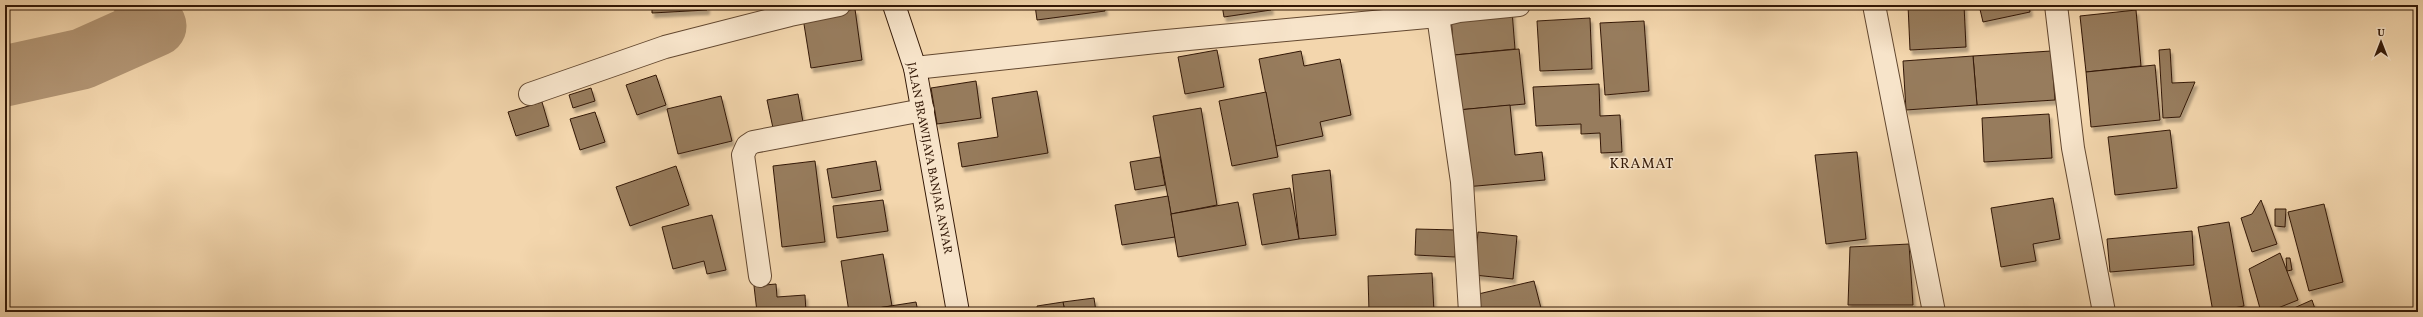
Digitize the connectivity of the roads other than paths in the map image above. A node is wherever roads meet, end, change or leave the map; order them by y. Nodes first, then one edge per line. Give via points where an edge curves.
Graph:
1 (839, 5) edge
2 (894, 5) edge
3 (1519, 5) edge
4 (1874, 5) edge
5 (2056, 5) edge
6 (1396, 12) edge
7 (1438, 16) junction
8 (915, 68) junction
9 (530, 94) dead end
10 (923, 110) junction
11 (760, 276) dead end
12 (958, 312) edge
13 (1470, 312) edge
14 (1934, 312) edge
15 (2104, 312) edge

1 - 9 street via 790,14 665,47
2 - 8 street, JALAN BRAWIJAYA BANJAR ANYAR
3 - 7 street via 1459,11
4 - 14 street
5 - 15 street via 2073,148
6 - 7 street
6 - 8 street via 1156,42
7 - 13 street via 1462,182
8 - 10 street, JALAN BRAWIJAYA BANJAR ANYAR
10 - 11 street via 753,142 747,146 743,155
10 - 12 street, JALAN BRAWIJAYA BANJAR ANYAR

